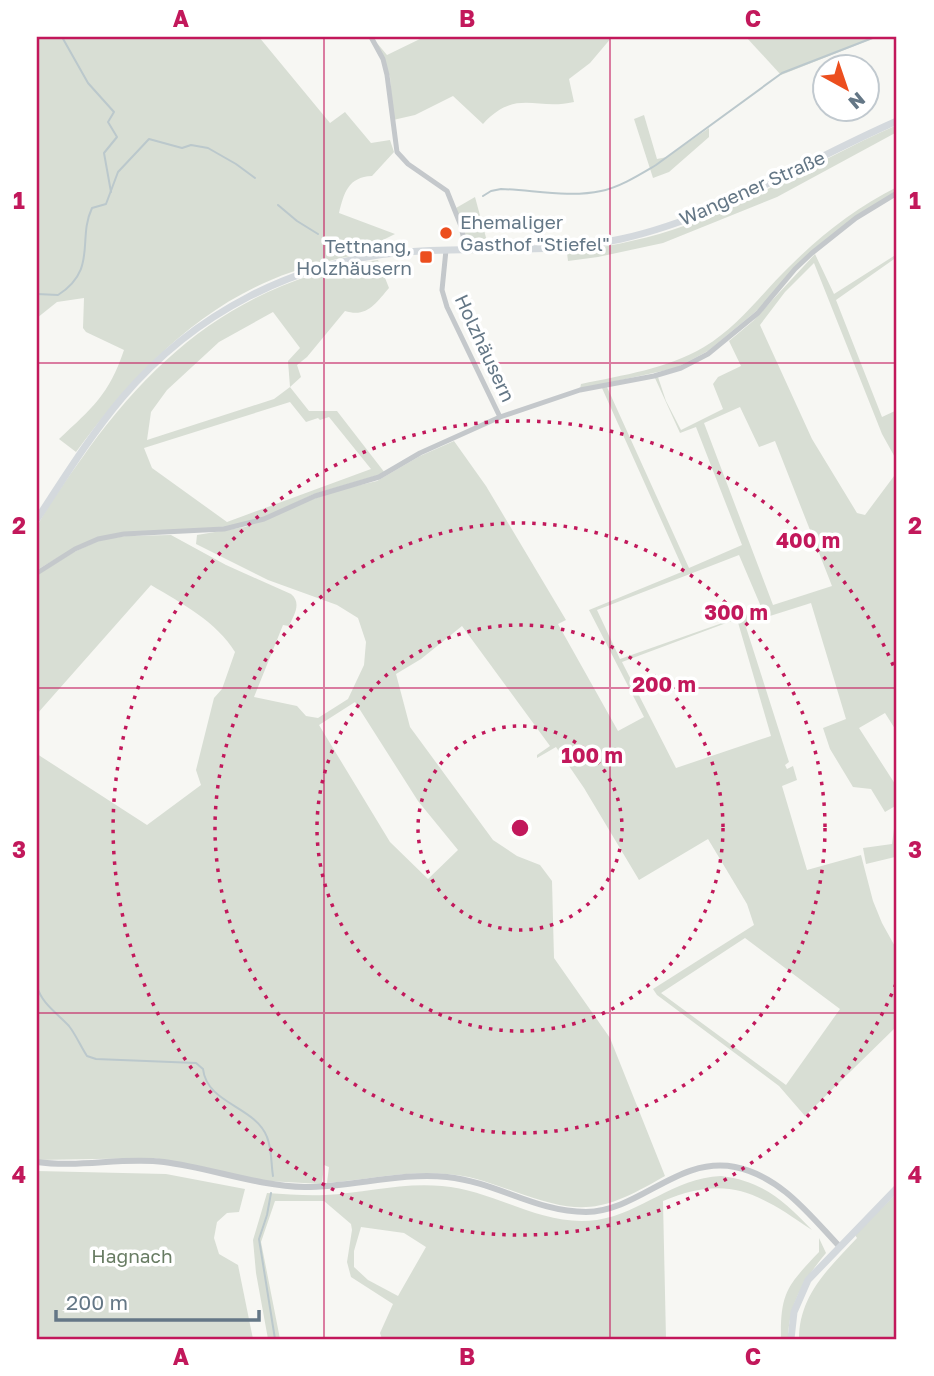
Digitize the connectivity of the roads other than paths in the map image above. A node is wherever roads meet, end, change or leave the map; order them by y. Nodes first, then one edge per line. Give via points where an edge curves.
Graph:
1 (371, 37) edge
2 (897, 121) edge
3 (897, 193) edge
4 (446, 250) junction
5 (466, 250) junction
6 (500, 417) junction
7 (37, 519) edge
8 (37, 573) edge
9 (37, 1163) edge
10 (897, 1188) edge
11 (839, 1245) junction
12 (791, 1339) edge

1 - 5 street via 387,75 397,152 447,191
2 - 5 main road, Wangener Straße via 737,199 656,230 570,248
3 - 6 street, Holzhäusern via 812,253 758,313 708,354 681,368 580,390
4 - 5 main road, Wangener Straße
4 - 6 street, Holzhäusern via 444,297
4 - 7 main road, Wangener Straße via 333,264 281,281 214,316 168,351 122,398
6 - 8 street, Holzhäusern via 379,477 314,496 254,522 224,529 105,537
9 - 11 street via 147,1161 303,1187 447,1177 548,1207 589,1212 619,1205 675,1175 735,1167 780,1187
10 - 11 main road
11 - 12 main road via 802,1289

